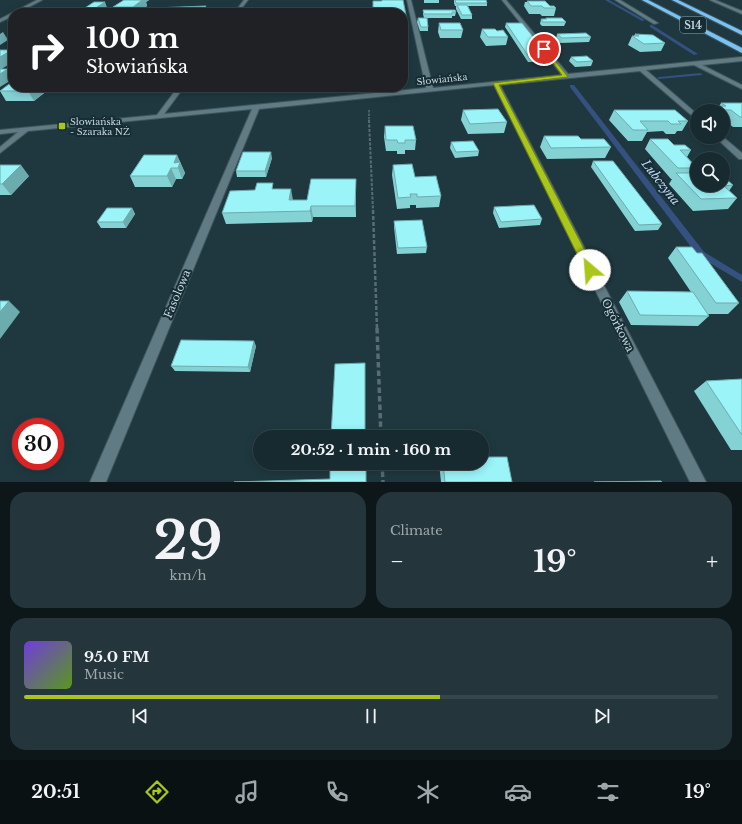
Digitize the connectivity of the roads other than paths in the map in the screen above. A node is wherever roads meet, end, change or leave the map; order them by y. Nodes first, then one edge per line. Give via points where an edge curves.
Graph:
1 (40, 0) edge
2 (246, 0) edge
3 (409, 0) edge
4 (504, 0) edge
5 (617, 0) edge
6 (644, 0) edge
7 (674, 0) edge
8 (712, 0) edge
9 (25, 8) edge
10 (240, 8) edge
11 (742, 13) edge
12 (656, 23) dead end
13 (742, 33) edge
14 (742, 51) edge
15 (742, 59) edge
16 (694, 63) junction
17 (641, 69) junction
18 (566, 76) junction
19 (496, 83) junction
20 (742, 87) edge
21 (430, 90) junction
22 (177, 92) edge
23 (256, 107) junction
24 (690, 112) edge
25 (159, 116) junction
26 (25, 130) junction
27 (0, 132) edge
28 (727, 144) edge
29 (0, 151) edge
30 (742, 157) edge
31 (98, 482) edge
32 (698, 482) edge

1 - 9 street
2 - 10 street
3 - 21 street
4 - 18 street
5 - 12 street
6 - 14 highway, S14
7 - 13 highway, S14
8 - 11 street
15 - 16 street, Słowiańska
16 - 17 street, Słowiańska
16 - 20 street
17 - 18 street, Słowiańska
17 - 24 street
18 - 19 street, Słowiańska
19 - 21 street, Słowiańska
19 - 32 street, Ogórkowa
21 - 23 street, Słowiańska
22 - 25 street
23 - 25 street, Słowiańska
23 - 31 street, Fasolowa
25 - 26 street, Słowiańska
26 - 27 street, Słowiańska
26 - 29 street
28 - 30 street

